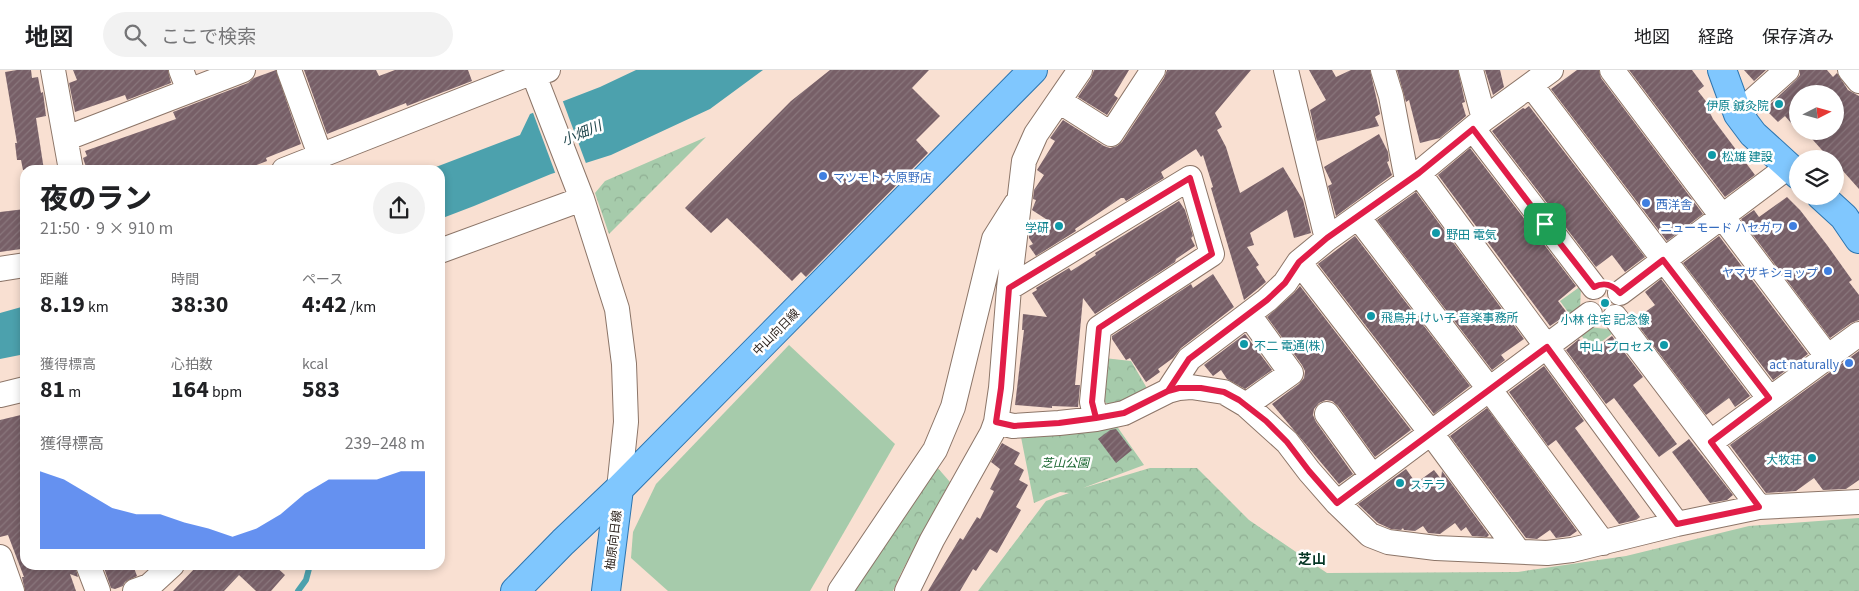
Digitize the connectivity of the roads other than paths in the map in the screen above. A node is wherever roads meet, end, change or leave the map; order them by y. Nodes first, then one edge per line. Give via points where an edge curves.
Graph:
1 (53, 70) edge
2 (243, 70) edge
3 (289, 70) edge
4 (1033, 70) edge
5 (1080, 70) edge
6 (1153, 70) edge
7 (1286, 70) edge
8 (1383, 70) edge
9 (1471, 70) edge
10 (1612, 70) edge
11 (1722, 70) edge
12 (1787, 70) edge
13 (1850, 70) edge
14 (539, 75) edge
15 (1543, 75) edge
16 (185, 80) edge
17 (1859, 81) edge
18 (1059, 101) junction
19 (1738, 114) junction
20 (1479, 124) junction
21 (66, 138) junction
22 (320, 155) junction
23 (71, 165) edge
24 (296, 165) edge
25 (1789, 167) edge
26 (1789, 174) edge
27 (1413, 176) junction
28 (580, 194) junction
29 (1018, 199) junction
30 (1831, 205) edge
31 (1358, 217) junction
32 (1722, 217) junction
33 (1327, 238) junction
34 (1859, 239) edge
35 (445, 250) edge
36 (1663, 260) junction
37 (1299, 262) junction
38 (20, 266) edge
39 (0, 269) edge
40 (1594, 287) junction
41 (1009, 288) junction
42 (1620, 293) junction
43 (1590, 314) junction
44 (1249, 315) junction
45 (1615, 318) junction
46 (1859, 334) edge
47 (1547, 347) junction
48 (1827, 356) junction
49 (20, 390) edge
50 (1490, 390) junction
51 (1168, 391) junction
52 (0, 395) edge
53 (1769, 398) junction
54 (1246, 405) junction
55 (1327, 414) dead end
56 (1096, 418) junction
57 (996, 422) junction
58 (1431, 433) junction
59 (1711, 442) junction
60 (1372, 476) junction
61 (619, 489) junction
62 (1859, 502) edge
63 (1337, 503) junction
64 (1759, 507) junction
65 (1677, 524) junction
66 (1603, 543) junction
67 (1518, 552) junction
68 (0, 557) edge
69 (90, 570) edge
70 (167, 570) edge
71 (12, 591) edge
72 (98, 591) edge
73 (135, 591) edge
74 (515, 591) edge
75 (606, 591) edge
76 (840, 591) edge
77 (907, 591) edge

1 - 21 street
2 - 16 street
3 - 22 street
4 - 61 main road, 中山向日線
5 - 18 street
6 - 18 street via 1110,134
7 - 33 street
8 - 27 street
9 - 20 street
10 - 32 street
11 - 19 main road
12 - 19 street
13 - 17 street
14 - 22 street
14 - 28 street
15 - 20 street
15 - 36 street
16 - 21 street
18 - 29 street via 1036,134 1024,161
19 - 25 main road via 1753,134
20 - 27 street
20 - 40 street
21 - 23 street
22 - 24 street
26 - 32 street
27 - 31 street
27 - 47 street
28 - 35 street
28 - 61 street via 617,309 626,422
29 - 41 street
29 - 76 street via 994,239 952,407 935,450
30 - 34 main road
31 - 33 street
31 - 50 street
32 - 36 street
32 - 48 street
33 - 37 street
36 - 42 street
36 - 53 street
37 - 44 street via 1285,283
37 - 58 street
38 - 39 street
40 - 42 street via 1611,285
40 - 43 street via 1589,291 1586,303
41 - 56 street via 1190,178 1212,254 1099,328 1092,402
41 - 57 street
42 - 45 street via 1622,309
43 - 45 street via 1604,321
43 - 47 street
44 - 51 street via 1189,359
44 - 54 street via 1291,373
45 - 59 street
46 - 48 street
47 - 50 street
47 - 65 street
48 - 53 street
49 - 52 street
50 - 58 street
50 - 66 street
51 - 54 street via 1185,387 1208,389 1224,392
51 - 56 street via 1124,413
53 - 59 street
54 - 63 street via 1287,442
55 - 60 street
56 - 57 street via 1014,426
57 - 77 street
58 - 60 street
58 - 67 street
59 - 64 street
60 - 63 street
61 - 74 main road, 中山向日線
61 - 75 main road, 柚原向日線
62 - 64 street
63 - 67 street via 1370,535 1388,542
64 - 65 street
65 - 66 street
66 - 67 street via 1546,553
68 - 71 street
69 - 72 street
70 - 73 street via 150,586

